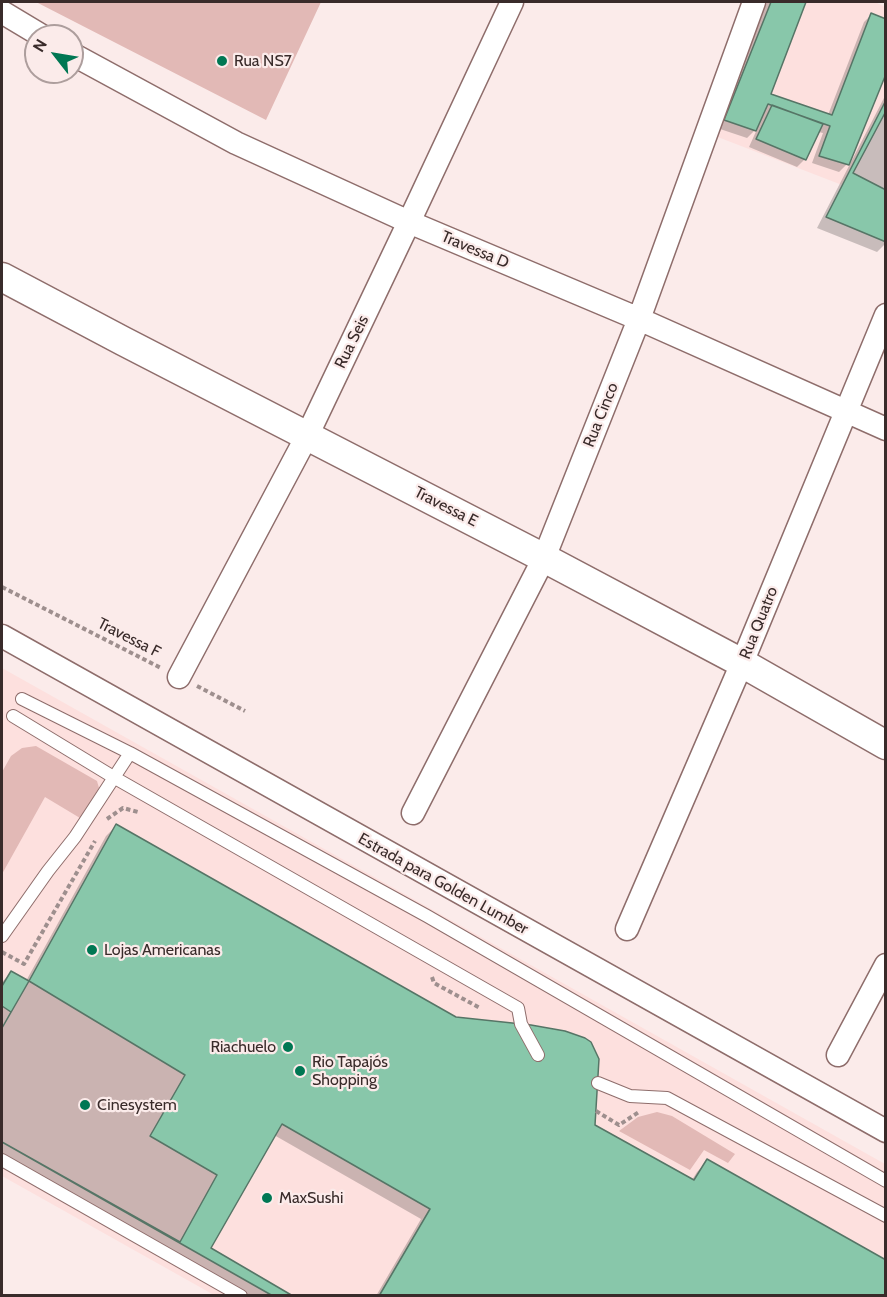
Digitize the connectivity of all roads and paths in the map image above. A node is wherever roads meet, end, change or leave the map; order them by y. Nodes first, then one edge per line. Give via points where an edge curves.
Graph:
1 (512, 2) edge
2 (754, 2) edge
3 (2, 12) edge
4 (24, 25) edge
5 (84, 61) edge
6 (410, 222) junction
7 (2, 280) edge
8 (885, 315) edge
9 (639, 319) junction
10 (845, 412) junction
11 (885, 429) edge
12 (307, 436) junction
13 (544, 558) junction
14 (2, 587) edge
15 (2, 636) edge
16 (742, 663) junction
17 (180, 677) junction
18 (22, 699) dead end
19 (245, 711) dead end
20 (13, 716) dead end
21 (885, 745) edge
22 (130, 753) junction
23 (115, 778) junction
24 (142, 813) dead end
25 (413, 813) dead end
26 (102, 829) dead end
27 (96, 839) dead end
28 (627, 929) dead end
29 (2, 936) edge
30 (2, 952) edge
31 (885, 965) edge
32 (430, 968) dead end
33 (486, 1011) dead end
34 (538, 1055) dead end
35 (838, 1055) dead end
36 (598, 1083) dead end
37 (885, 1131) edge
38 (2, 1160) edge
39 (885, 1181) edge
40 (885, 1216) edge
41 (241, 1296) edge

1 - 6 street, Rua Seis
2 - 9 street, Rua Cinco
3 - 4 street
5 - 6 street, Travessa D via 236,143
6 - 9 street, Travessa D
6 - 12 street, Rua Seis
7 - 12 street, Travessa E
8 - 10 street, Rua Quatro
9 - 10 street, Travessa D
9 - 13 street, Rua Cinco
10 - 11 street, Travessa D
10 - 16 street, Rua Quatro
12 - 13 street, Travessa E
12 - 17 street, Rua Seis
13 - 16 street, Travessa E
13 - 25 street, Rua Cinco
14 - 17 path, Travessa F
15 - 37 street, Estrada para Golden Lumber
16 - 21 street, Travessa E
16 - 28 street, Rua Quatro
17 - 19 path, Travessa F
18 - 22 lane
20 - 23 lane
22 - 23 lane
22 - 39 lane via 428,916
23 - 29 lane
23 - 34 lane via 518,1008 521,1024
24 - 26 path via 123,808 107,819
27 - 30 path via 24,964
31 - 35 street
32 - 33 path via 434,983
36 - 40 lane via 630,1096 668,1098
38 - 41 lane

